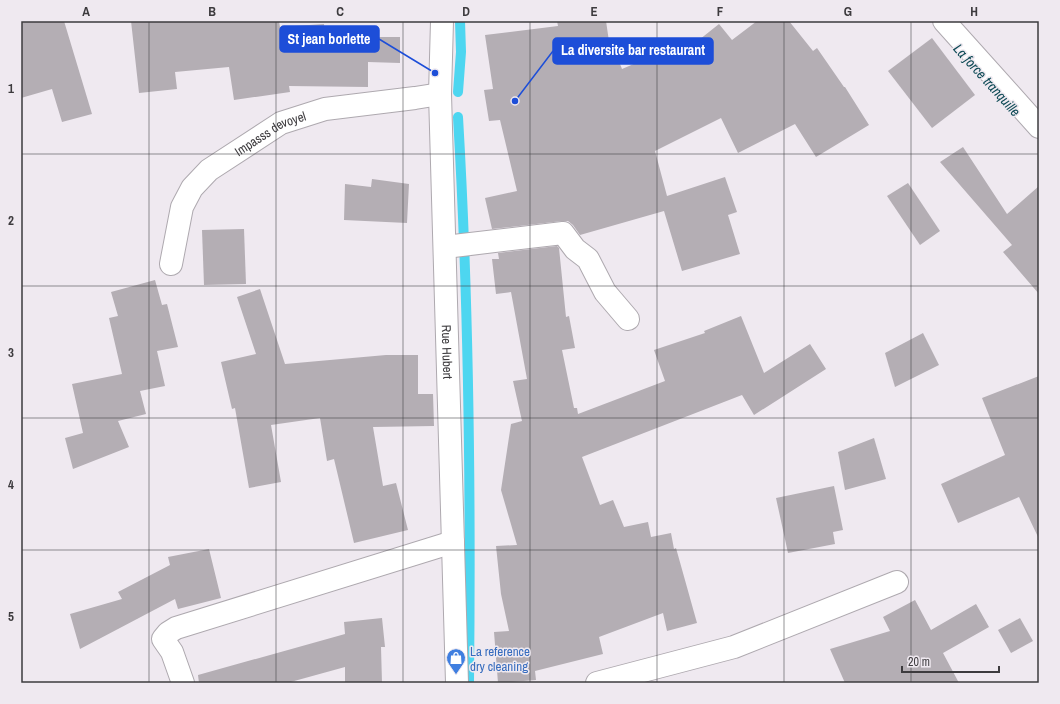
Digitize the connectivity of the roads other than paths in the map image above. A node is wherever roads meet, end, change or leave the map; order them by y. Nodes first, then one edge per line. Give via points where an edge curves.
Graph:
1 (442, 21) edge
2 (944, 21) edge
3 (440, 94) junction
4 (1039, 127) edge
5 (445, 247) junction
6 (171, 264) dead end
7 (628, 319) dead end
8 (453, 542) junction
9 (897, 582) dead end
10 (183, 683) edge
11 (458, 683) edge
12 (597, 683) edge

1 - 3 street, Rue Hubert
2 - 4 street
3 - 5 street, Rue Hubert
3 - 6 street, Impasss devoyel via 325,109 282,123 209,170 192,188 182,207
5 - 7 street via 562,233 575,249 588,259 605,292
5 - 8 street, Rue Hubert
8 - 10 street via 176,628 163,639 172,652
8 - 11 street, Rue Hubert
9 - 12 street via 734,647

